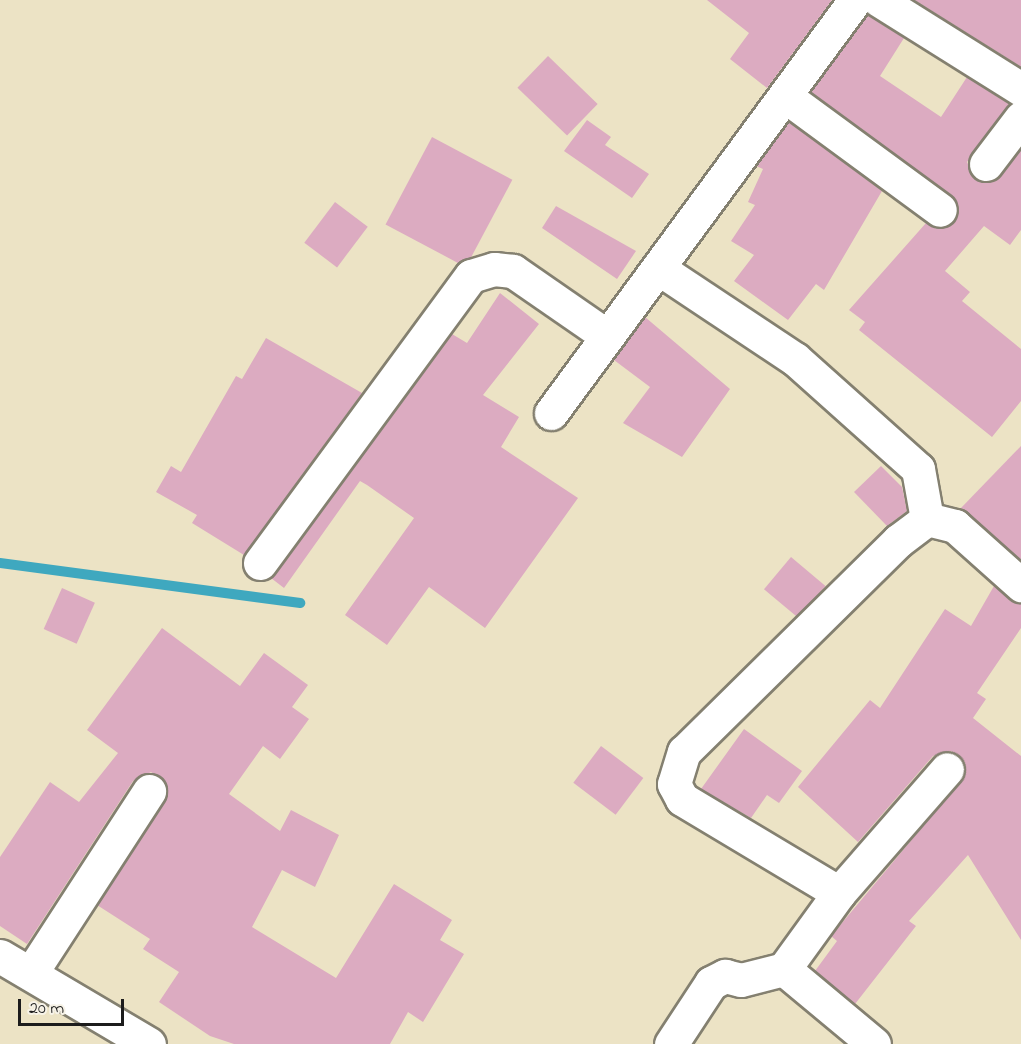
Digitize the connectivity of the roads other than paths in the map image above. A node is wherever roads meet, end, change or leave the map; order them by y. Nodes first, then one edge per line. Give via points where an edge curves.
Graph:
1 (855, 0) edge
2 (879, 0) edge
3 (1021, 89) edge
4 (785, 96) junction
5 (1021, 118) edge
6 (986, 164) dead end
7 (940, 210) dead end
8 (658, 268) junction
9 (607, 336) junction
10 (551, 413) dead end
11 (927, 519) junction
12 (260, 563) dead end
13 (1021, 585) edge
14 (947, 769) dead end
15 (149, 791) dead end
16 (839, 893) junction
17 (0, 956) edge
18 (784, 969) junction
19 (31, 973) junction
20 (149, 1044) edge
21 (671, 1044) edge
22 (874, 1044) edge

1 - 4 street
2 - 3 street
4 - 7 street
4 - 8 street
5 - 6 street
8 - 9 street
8 - 11 street via 795,359 918,469
9 - 10 street
9 - 12 street via 513,271 494,268 471,276
11 - 13 street via 955,526
11 - 16 street via 898,541 730,706 684,752 676,769 674,784 682,799
14 - 16 street
15 - 19 street
16 - 18 street
17 - 19 street
18 - 21 street via 711,983
18 - 22 street
19 - 20 street

